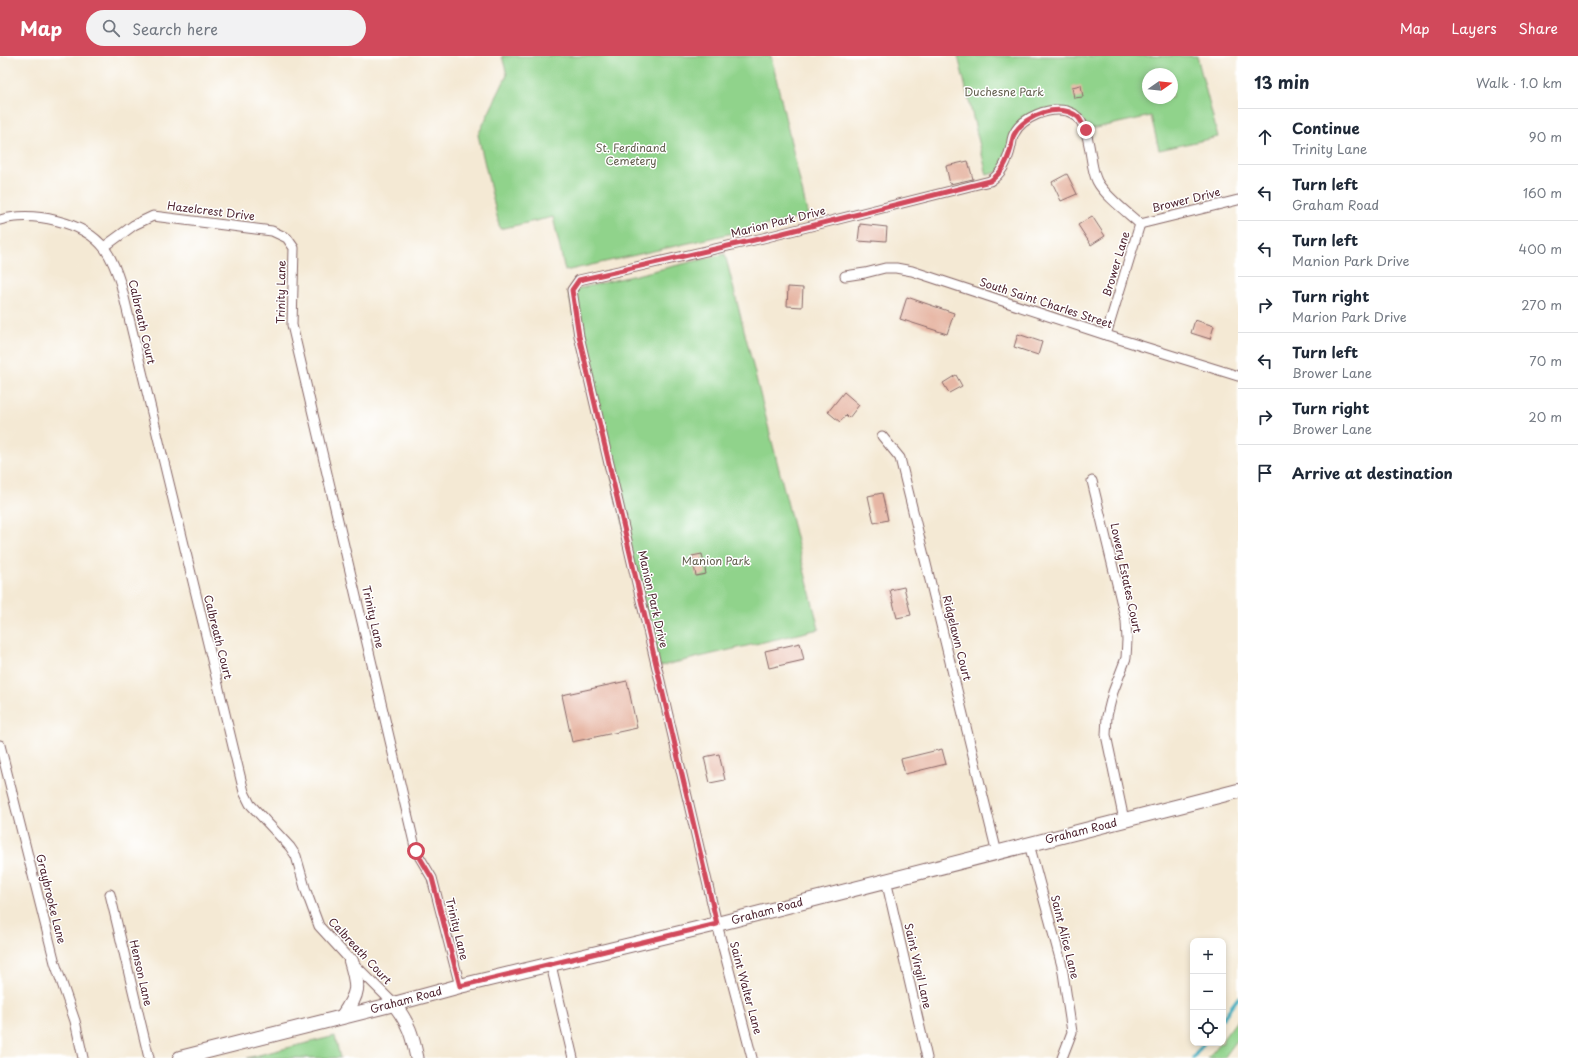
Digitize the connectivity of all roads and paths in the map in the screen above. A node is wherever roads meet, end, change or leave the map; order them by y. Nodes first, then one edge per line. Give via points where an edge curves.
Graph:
1 (982, 183) joint
2 (1238, 200) edge
3 (0, 220) edge
4 (1140, 224) junction
5 (104, 248) junction
6 (294, 248) joint
7 (845, 276) dead end
8 (579, 280) joint
9 (1106, 335) junction
10 (1238, 376) edge
11 (882, 436) dead end
12 (1092, 481) dead end
13 (0, 745) edge
14 (1238, 791) edge
15 (1124, 820) junction
16 (1029, 844) junction
17 (997, 853) junction
18 (886, 880) junction
19 (110, 894) dead end
20 (717, 924) junction
21 (351, 961) junction
22 (551, 964) junction
23 (460, 986) junction
24 (394, 1004) junction
25 (343, 1016) junction
26 (83, 1058) edge
27 (149, 1058) edge
28 (180, 1058) edge
29 (417, 1058) edge
30 (573, 1058) edge
31 (752, 1058) edge
32 (927, 1058) edge
33 (1062, 1058) edge

1 - 4 street, Brower Lane via 990,181 1002,171 1014,134 1022,124 1042,113 1054,110 1067,111 1078,117 1086,130 1097,181 1105,192
1 - 8 street, Marion Park Drive via 763,238
2 - 4 street, Brower Drive
3 - 5 street, Calbreath Court via 10,217 65,222 93,237
4 - 9 street, Brower Lane
5 - 6 street, Hazelcrest Drive via 134,225 153,216 272,231 287,238
5 - 21 street, Calbreath Court via 114,262 121,285 244,792 250,804 296,856 319,926
6 - 23 street, Trinity Lane via 292,325 416,851 432,878
7 - 9 street, South Saint Charles Street via 885,268 912,271
8 - 20 street, Manion Park Drive via 572,290 579,336
9 - 10 street, South Saint Charles Street
11 - 17 street, Ridgelawn Court via 900,458
12 - 15 street, Lowery Estates Court via 1126,621 1128,640 1126,658 1113,692 1106,735
13 - 26 street, Graybrooke Lane via 54,963 75,1021
14 - 15 main road, Graham Road
15 - 16 main road, Graham Road
16 - 17 main road, Graham Road
16 - 33 street, Saint Alice Lane via 1062,966 1072,1032
17 - 18 main road, Graham Road
18 - 20 main road, Graham Road
18 - 32 street, Saint Virgil Lane
19 - 27 street, Henson Lane
20 - 22 main road, Graham Road
20 - 31 street, Saint Walter Lane
21 - 24 street, Calbreath Court
21 - 25 main road via 357,980 357,990 355,998
22 - 23 main road, Graham Road
22 - 30 street
23 - 24 main road, Graham Road
24 - 25 main road, Graham Road
24 - 29 street via 410,1028
25 - 28 main road, Graham Road

